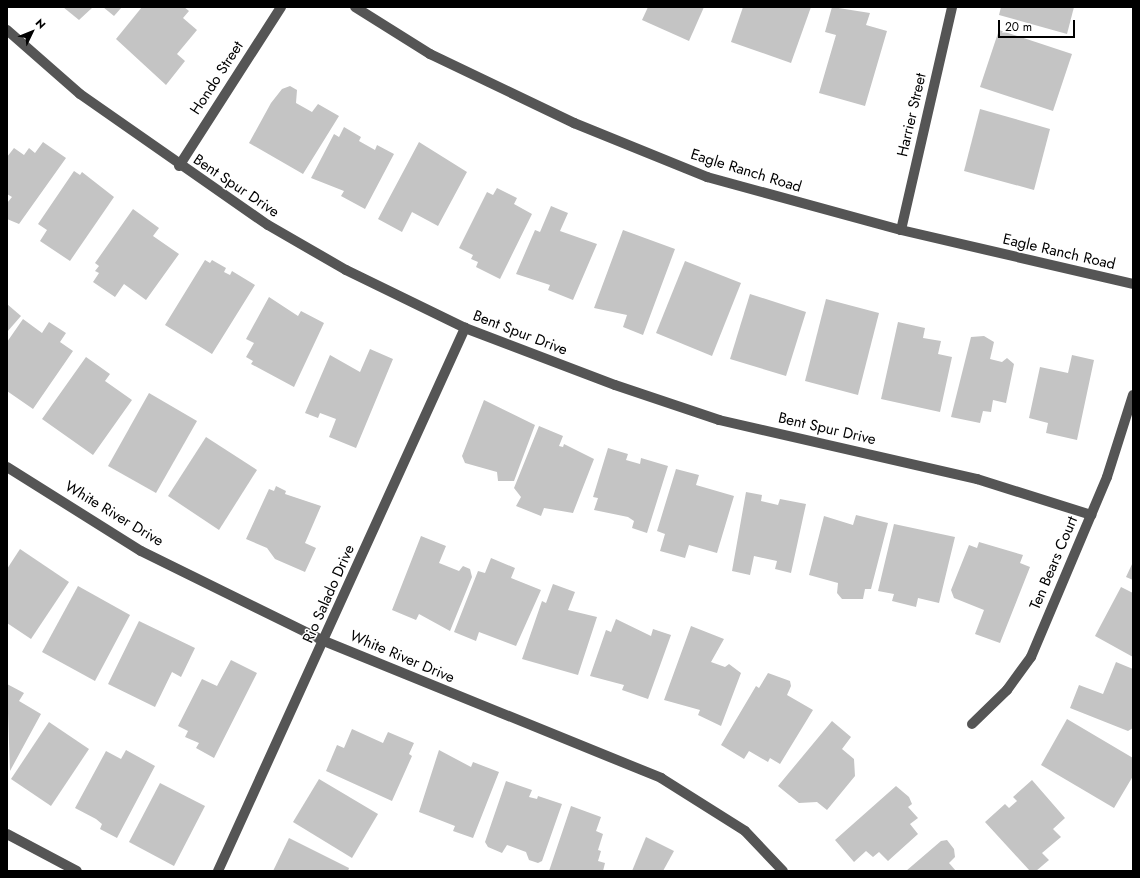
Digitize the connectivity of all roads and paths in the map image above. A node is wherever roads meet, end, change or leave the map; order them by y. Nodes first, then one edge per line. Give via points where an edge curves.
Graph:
1 (281, 7) edge
2 (355, 7) edge
3 (952, 7) edge
4 (7, 30) edge
5 (179, 166) junction
6 (901, 230) junction
7 (1133, 284) edge
8 (465, 328) junction
9 (1133, 395) edge
10 (7, 467) edge
11 (1091, 515) junction
12 (324, 641) junction
13 (972, 724) dead end
14 (7, 834) edge
15 (77, 871) edge
16 (218, 871) edge
17 (783, 871) edge

1 - 5 street, Hondo Street
2 - 6 street, Eagle Ranch Road via 430,54 604,135 707,177
3 - 6 street, Harrier Street
4 - 5 street, Bent Spur Drive via 80,94
5 - 8 street, Bent Spur Drive via 268,225 346,270
6 - 7 street, Eagle Ranch Road
8 - 11 street, Bent Spur Drive via 615,385 719,420 977,479
8 - 12 street, Rio Salado Drive
9 - 11 street, Ten Bears Court
10 - 12 street, White River Drive via 141,551
11 - 13 street, Ten Bears Court via 1031,657 1007,690
12 - 16 street, Rio Salado Drive
12 - 17 street, White River Drive via 661,778 745,831
14 - 15 street

